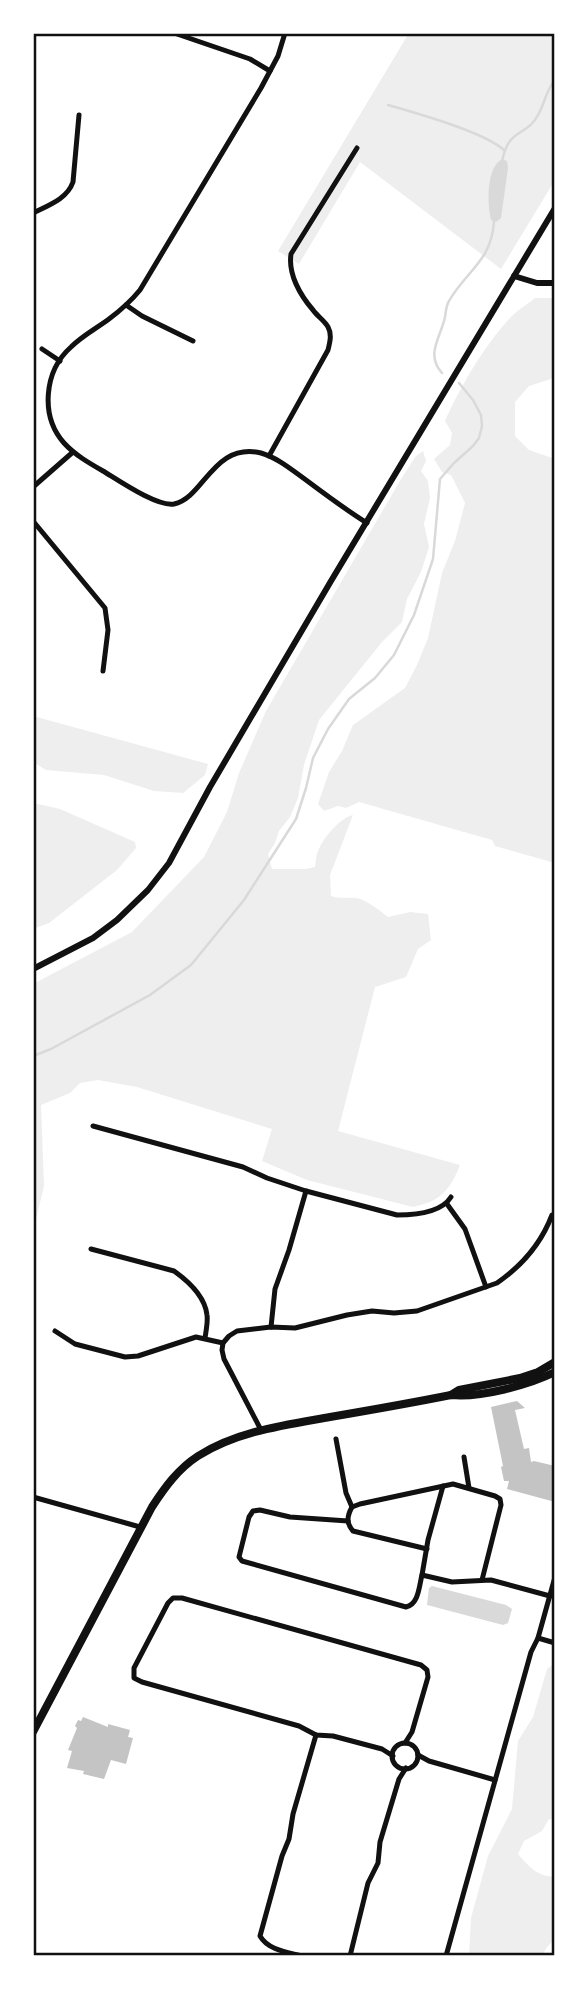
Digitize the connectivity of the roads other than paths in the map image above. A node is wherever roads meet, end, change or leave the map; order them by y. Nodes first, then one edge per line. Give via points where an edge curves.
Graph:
1 (174, 33) edge
2 (285, 33) edge
3 (270, 71) junction
4 (79, 115) dead end
5 (357, 148) dead end
6 (555, 208) edge
7 (33, 213) edge
8 (514, 276) junction
9 (555, 283) edge
10 (126, 305) junction
11 (193, 341) dead end
12 (42, 349) dead end
13 (60, 360) junction
14 (73, 452) junction
15 (269, 456) junction
16 (33, 487) edge
17 (33, 521) edge
18 (367, 523) junction
19 (103, 671) dead end
20 (33, 969) edge
21 (93, 1126) dead end
22 (306, 1191) junction
23 (451, 1197) dead end
24 (447, 1204) junction
25 (552, 1215) dead end
26 (92, 1249) dead end
27 (486, 1287) junction
28 (271, 1327) junction
29 (55, 1331) dead end
30 (205, 1338) junction
31 (223, 1343) junction
32 (555, 1362) edge
33 (555, 1372) edge
34 (451, 1395) junction
35 (261, 1430) junction
36 (336, 1439) dead end
37 (464, 1457) dead end
38 (443, 1486) junction
39 (469, 1488) junction
40 (33, 1497) edge
41 (352, 1507) junction
42 (348, 1521) junction
43 (140, 1527) junction
44 (427, 1549) junction
45 (422, 1575) junction
46 (555, 1577) edge
47 (482, 1580) junction
48 (550, 1596) junction
49 (538, 1638) junction
50 (555, 1643) edge
51 (33, 1732) edge
52 (412, 1732) junction
53 (316, 1735) junction
54 (405, 1743) junction
55 (412, 1745) junction
56 (382, 1749) junction
57 (395, 1749) junction
58 (418, 1755) junction
59 (393, 1756) junction
60 (429, 1761) junction
61 (416, 1762) junction
62 (399, 1766) junction
63 (406, 1768) junction
64 (399, 1779) junction
65 (495, 1780) junction
66 (302, 1956) edge
67 (350, 1956) edge
68 (446, 1956) edge

1 - 3 street via 250,59
2 - 3 street
3 - 10 street via 150,275
4 - 7 street via 71,190
5 - 15 street via 291,254 292,273 329,328 331,339
6 - 8 street
8 - 9 street
8 - 18 street
10 - 11 street
10 - 13 street
12 - 13 street
13 - 14 street via 52,376 49,413 62,441
14 - 15 street via 166,505 181,502 232,456 247,452
14 - 16 street
15 - 18 street
17 - 19 street via 105,608 108,630
18 - 20 street via 169,863 117,920
21 - 22 street via 243,1167
22 - 24 street via 397,1215
22 - 28 street via 275,1289
23 - 24 street
24 - 27 street via 465,1230
25 - 27 street via 545,1234 525,1260 498,1283
26 - 30 street via 174,1271 186,1279 202,1300 207,1316
27 - 28 street via 417,1311 372,1311 295,1328
28 - 31 street via 237,1331
29 - 30 street via 75,1344 133,1358 191,1338
30 - 31 street
31 - 35 street via 224,1359
32 - 34 main road via 520,1378
33 - 34 main road via 505,1389
34 - 35 main road
35 - 43 main road via 196,1457 165,1486
36 - 41 street
37 - 39 street
38 - 39 street
38 - 41 street
38 - 44 street
39 - 47 street via 500,1499 501,1505
40 - 43 street
41 - 42 street
42 - 44 street via 353,1531
42 - 45 street via 253,1511 239,1557 406,1607 415,1602
43 - 51 main road
44 - 45 street
45 - 47 street via 452,1583
46 - 48 street
47 - 48 street
48 - 49 street
49 - 50 street
49 - 65 street
52 - 53 street via 428,1678 421,1665 182,1598 168,1603 134,1668 134,1678 299,1726
52 - 54 street
52 - 55 street
53 - 56 street
53 - 66 street via 260,1936 270,1947
54 - 55 street
54 - 57 street
55 - 58 street
56 - 57 street
56 - 59 street
57 - 59 street
58 - 60 street
58 - 61 street
59 - 62 street
60 - 61 street
60 - 65 street
61 - 63 street
62 - 63 street
62 - 64 street
63 - 64 street
64 - 67 street
65 - 68 street

